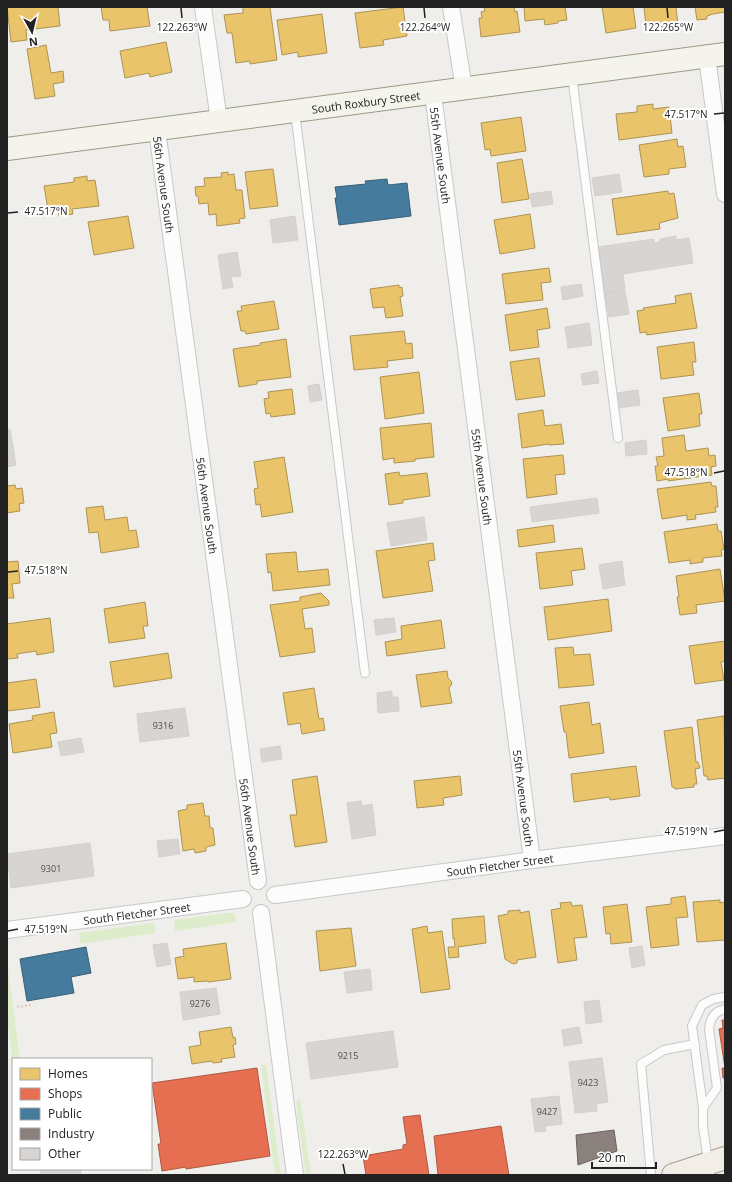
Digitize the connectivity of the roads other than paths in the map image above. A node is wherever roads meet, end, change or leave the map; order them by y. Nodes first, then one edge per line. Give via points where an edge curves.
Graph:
1 (203, 7) edge
2 (452, 7) edge
3 (716, 55) edge
4 (572, 75) junction
5 (464, 89) junction
6 (433, 94) junction
7 (295, 111) junction
8 (219, 121) junction
9 (158, 130) junction
10 (7, 150) edge
11 (725, 194) edge
12 (618, 438) dead end
13 (365, 673) dead end
14 (725, 836) edge
15 (532, 860) junction
16 (258, 881) junction
17 (275, 896) junction
18 (243, 899) junction
19 (261, 912) junction
20 (7, 930) edge
21 (725, 997) edge
22 (725, 1009) edge
23 (695, 1044) junction
24 (703, 1108) junction
25 (714, 1165) edge
26 (295, 1175) edge
27 (651, 1175) edge
28 (673, 1175) edge

1 - 8 street
2 - 5 street
3 - 4 street, South Roxbury Street
3 - 11 street
4 - 5 street, South Roxbury Street
4 - 12 lane
5 - 6 street, South Roxbury Street
6 - 7 street, South Roxbury Street
6 - 15 street, 55th Avenue South
7 - 8 street, South Roxbury Street
7 - 13 lane
8 - 9 street, South Roxbury Street
9 - 10 street, South Roxbury Street
9 - 16 street, 56th Avenue South
14 - 15 street, South Fletcher Street
15 - 17 street, South Fletcher Street
16 - 17 street via 271,886
16 - 18 street via 246,887
17 - 19 street via 269,910
18 - 19 street via 249,910
18 - 20 street, South Fletcher Street
19 - 26 street
21 - 23 lane via 713,999 702,1005 692,1026
22 - 24 lane via 714,1014 710,1022 717,1088
23 - 24 lane
23 - 27 lane via 664,1050 641,1064
24 - 25 lane via 703,1127
25 - 28 main road

